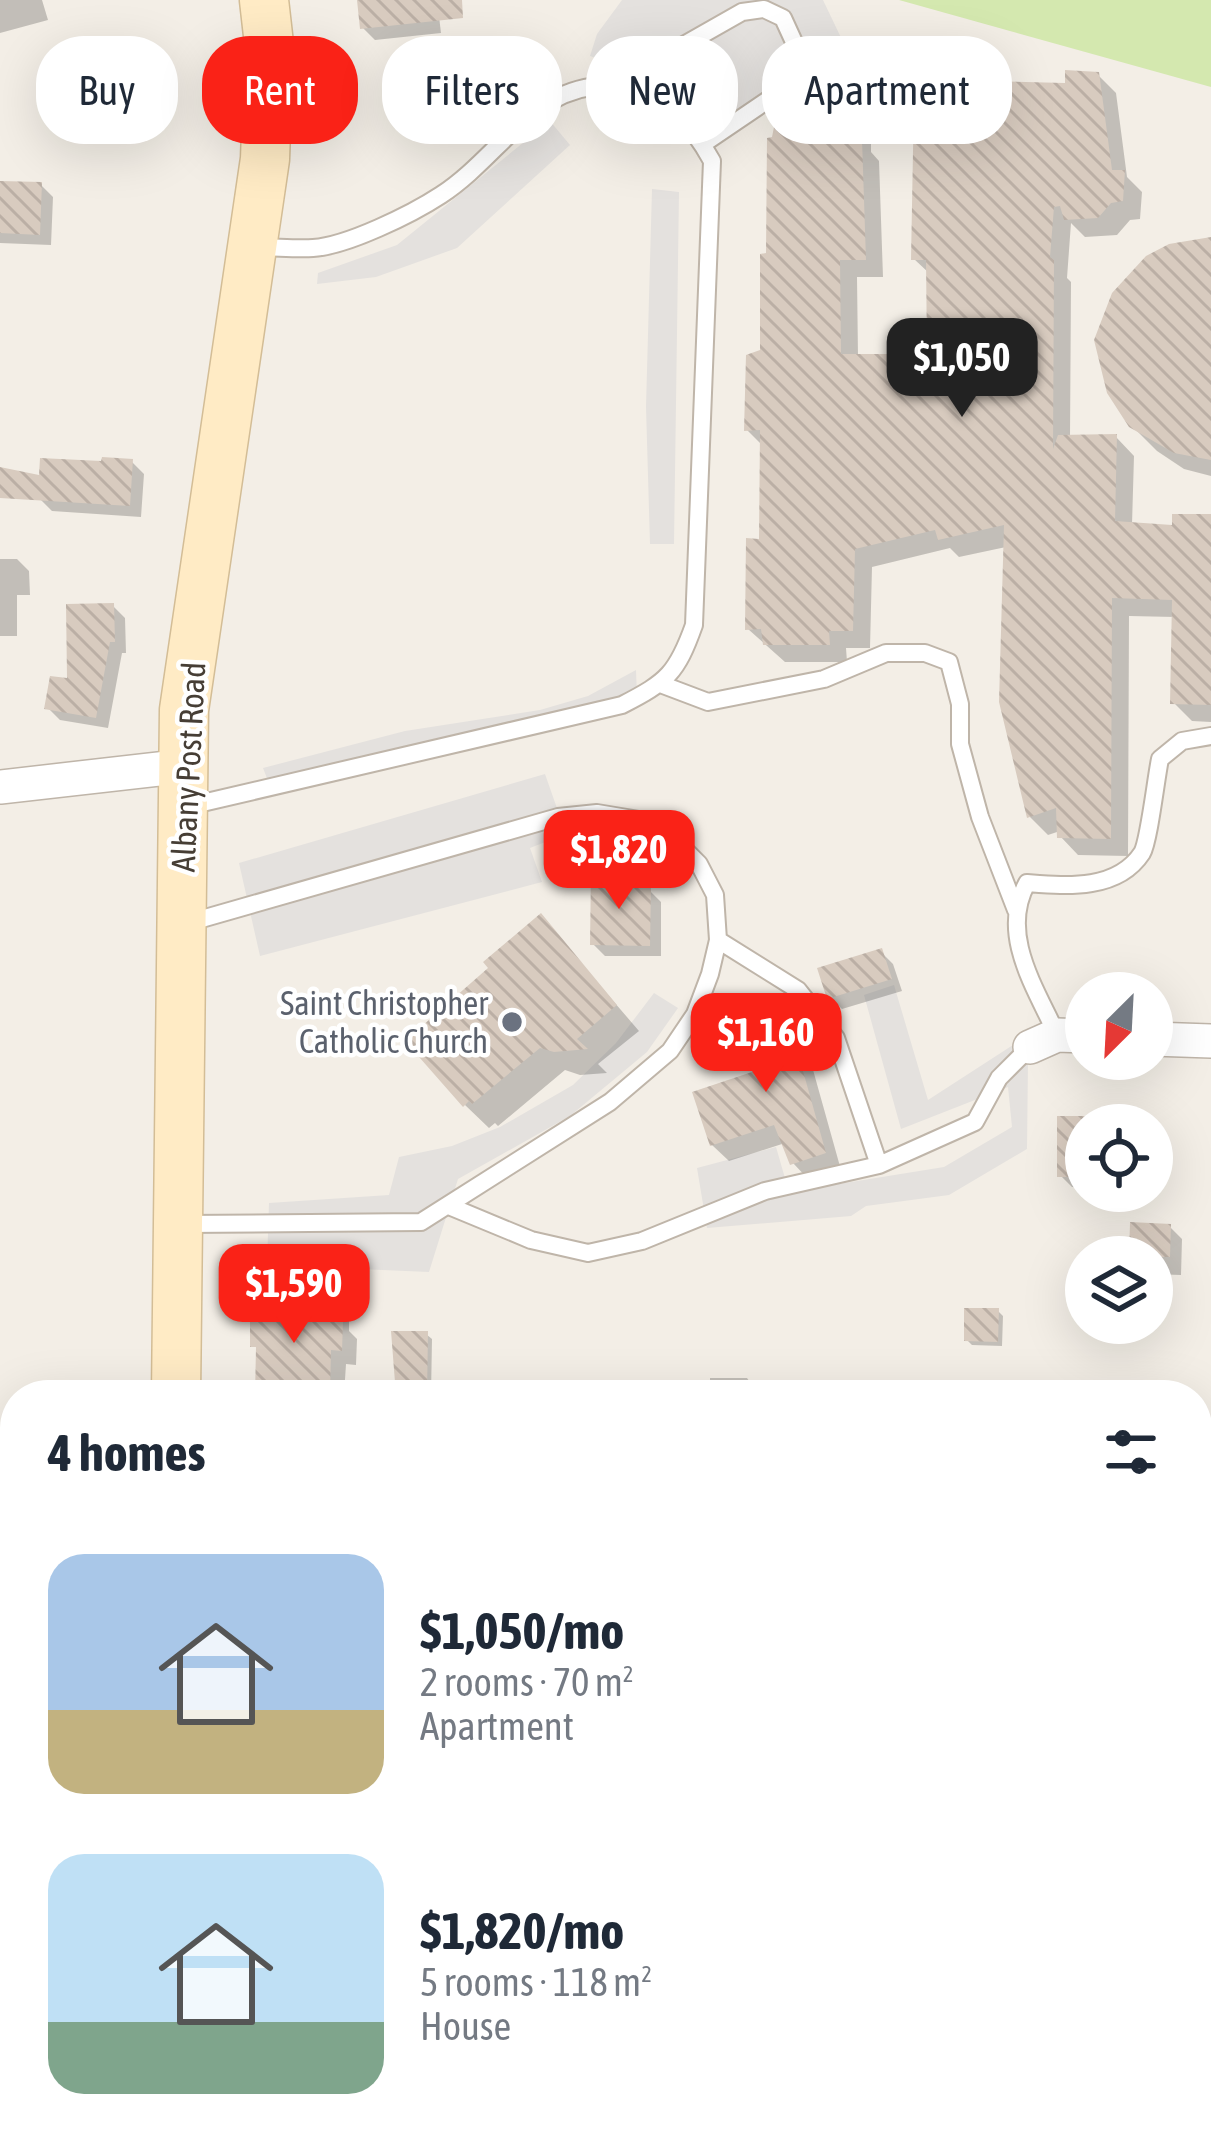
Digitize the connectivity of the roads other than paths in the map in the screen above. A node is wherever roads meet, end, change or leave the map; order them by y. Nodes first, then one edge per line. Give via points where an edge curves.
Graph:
1 (264, 0) edge
2 (700, 36) edge
3 (586, 85) edge
4 (738, 121) edge
5 (703, 145) edge
6 (252, 247) junction
7 (663, 685) junction
8 (1211, 736) edge
9 (0, 787) edge
10 (185, 787) junction
11 (1016, 910) junction
12 (182, 924) junction
13 (718, 940) junction
14 (1058, 1039) edge
15 (1173, 1040) edge
16 (1211, 1041) edge
17 (879, 1165) junction
18 (449, 1206) junction
19 (177, 1224) junction
20 (176, 1380) edge

1 - 6 main road, Albany Post Road via 265,159
2 - 4 lane via 764,9 783,18 799,53 781,92
3 - 6 lane via 546,104 441,195 368,231 318,248
5 - 7 lane via 712,160 694,625
6 - 10 main road, Albany Post Road via 184,710
7 - 10 lane via 622,705
7 - 11 lane via 708,702 824,679 886,653 949,662 960,744
8 - 11 lane via 1182,741 1160,759 1144,850 1119,874 1078,886 1027,883
9 - 10 street
10 - 12 main road, Albany Post Road
11 - 14 lane via 1016,940
12 - 13 lane via 557,817 597,813 645,821 699,864 715,896
12 - 19 main road, Albany Post Road
13 - 17 lane via 798,990 836,1038
13 - 18 lane via 695,1014 670,1051 610,1102
14 - 17 lane via 999,1078 975,1122
15 - 16 street
17 - 18 lane via 765,1191 588,1253
18 - 19 lane via 421,1222
19 - 20 main road, Albany Post Road

